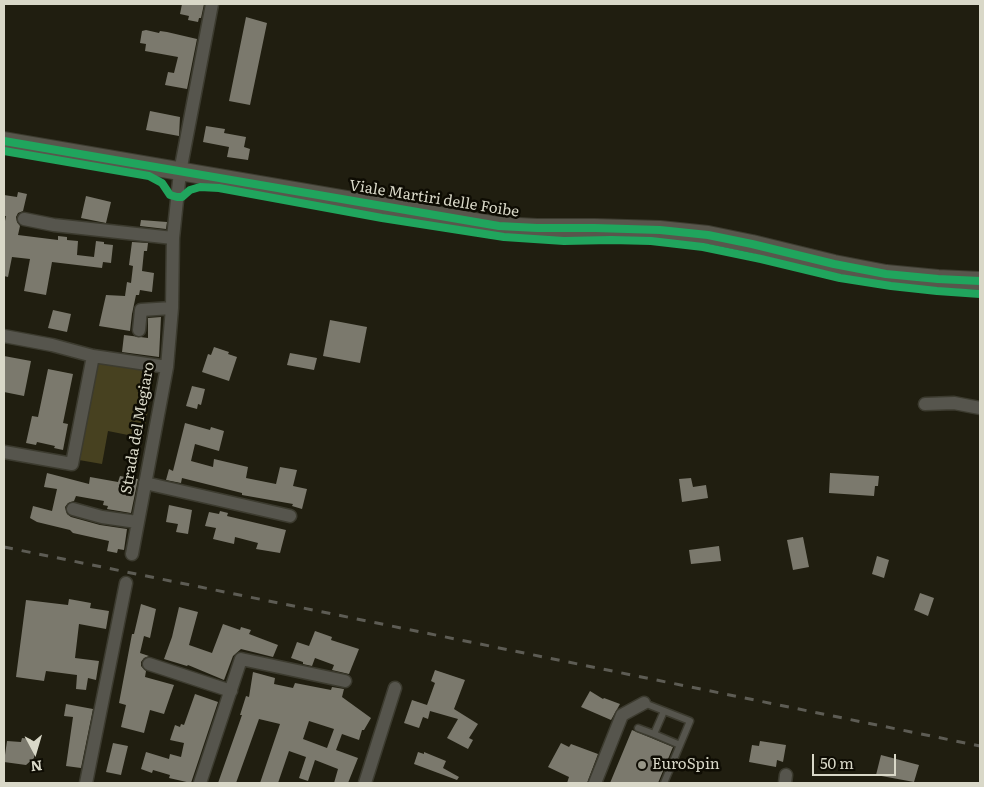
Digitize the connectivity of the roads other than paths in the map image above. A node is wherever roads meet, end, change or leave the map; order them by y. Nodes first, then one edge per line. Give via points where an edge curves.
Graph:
1 (212, 4) edge
2 (4, 141) edge
3 (180, 172) junction
4 (24, 219) dead end
5 (172, 238) junction
6 (980, 281) edge
7 (172, 308) junction
8 (139, 330) dead end
9 (4, 336) edge
10 (93, 356) junction
11 (167, 367) junction
12 (925, 404) dead end
13 (980, 408) edge
14 (4, 452) edge
15 (145, 482) junction
16 (73, 509) dead end
17 (290, 516) dead end
18 (137, 522) junction
19 (132, 554) dead end
20 (126, 583) dead end
21 (149, 664) dead end
22 (346, 681) dead end
23 (395, 688) dead end
24 (231, 690) junction
25 (644, 703) joint
26 (664, 710) junction
27 (638, 728) dead end
28 (654, 734) junction
29 (680, 745) junction
30 (86, 783) edge
31 (200, 783) edge
32 (365, 783) edge
33 (594, 783) edge
34 (666, 783) edge

1 - 3 street, Strada del Megiaro
2 - 3 street, Viale Martiri delle Foibe
3 - 5 street, Strada del Megiaro
3 - 6 street, Viale Martiri delle Foibe via 499,226 660,230 708,235 886,274
4 - 5 street
5 - 7 street, Strada del Megiaro
7 - 8 street via 141,310
7 - 11 street, Strada del Megiaro
9 - 10 street
10 - 11 street
10 - 14 street via 72,464
11 - 15 street, Strada del Megiaro
12 - 13 street via 954,403
15 - 17 street
15 - 18 street, Strada del Megiaro
16 - 18 street
18 - 19 street, Strada del Megiaro
20 - 30 street
21 - 24 street
22 - 24 street via 241,659
23 - 32 street
24 - 31 street
25 - 26 lane
25 - 33 street via 622,716
26 - 28 lane
26 - 29 lane via 690,721
27 - 28 lane
28 - 29 lane
29 - 34 lane

